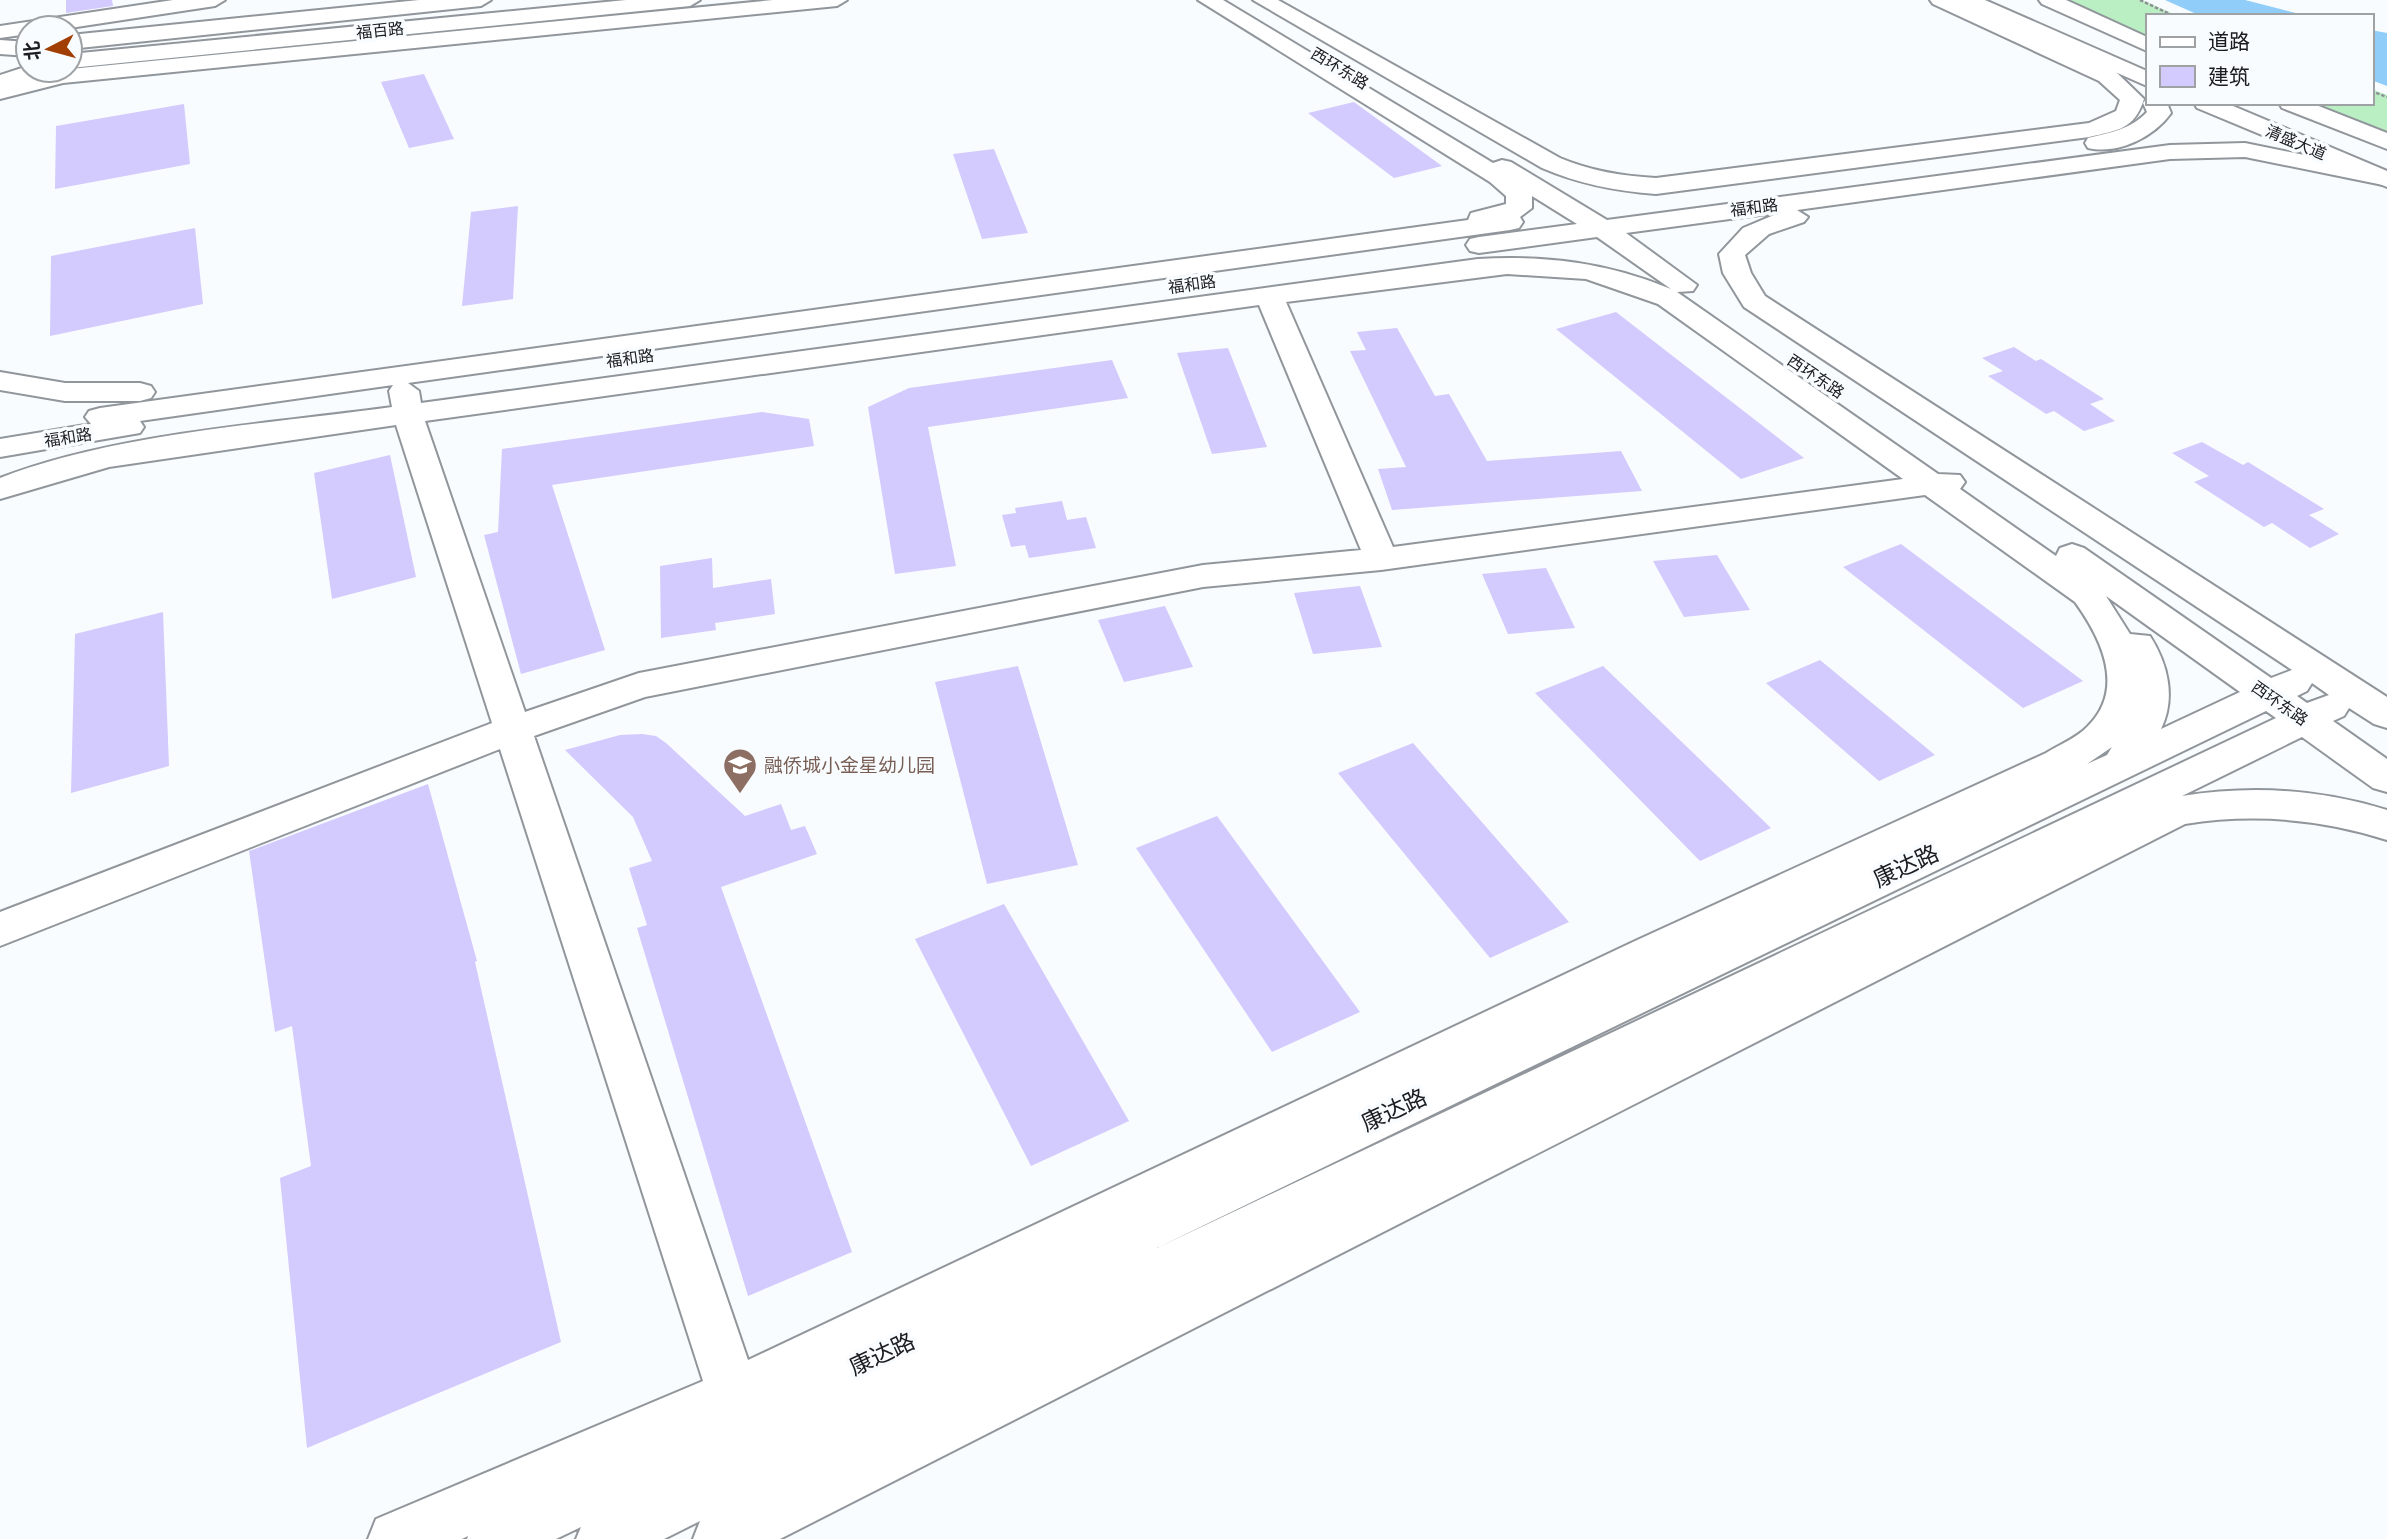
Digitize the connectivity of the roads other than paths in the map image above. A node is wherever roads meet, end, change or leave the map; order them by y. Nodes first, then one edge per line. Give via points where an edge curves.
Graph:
1 (215, 0) edge
2 (481, 0) edge
3 (590, 0) edge
4 (690, 0) edge
5 (837, 0) edge
6 (1208, 0) edge
7 (1229, 0) edge
8 (1248, 0) edge
9 (1262, 0) edge
10 (1940, 0) edge
11 (1967, 0) edge
12 (2013, 0) edge
13 (2049, 0) edge
14 (362, 6) edge
15 (0, 32) edge
16 (84, 40) edge
17 (2146, 45) edge
18 (84, 50) edge
19 (2081, 51) junction
20 (98, 52) junction
21 (84, 57) edge
22 (2146, 58) edge
23 (2146, 79) edge
24 (0, 92) edge
25 (2146, 94) edge
26 (2156, 105) edge
27 (2210, 105) edge
28 (2259, 105) edge
29 (2295, 105) edge
30 (2387, 142) edge
31 (2386, 179) edge
32 (1749, 208) junction
33 (1600, 218) junction
34 (1440, 250) junction
35 (1269, 295) junction
36 (1717, 309) junction
37 (1768, 324) junction
38 (0, 381) edge
39 (406, 401) junction
40 (0, 403) edge
41 (176, 413) junction
42 (0, 430) edge
43 (0, 447) edge
44 (0, 475) edge
45 (1951, 482) junction
46 (0, 489) edge
47 (2066, 551) junction
48 (1381, 558) junction
49 (2299, 701) junction
50 (2387, 715) edge
51 (512, 730) junction
52 (2387, 744) edge
53 (2120, 765) junction
54 (2387, 778) edge
55 (2162, 787) junction
56 (2387, 811) edge
57 (2387, 825) edge
58 (0, 929) edge
59 (738, 1408) junction
60 (397, 1539) edge
61 (495, 1539) edge
62 (604, 1539) edge
63 (721, 1539) edge

1 - 15 street
2 - 14 street
3 - 20 street, 福百路
4 - 20 street, 福百路
5 - 24 street via 63,76
6 - 38 street via 1499,177 1519,194 1519,208 1501,216 169,391 65,392
7 - 33 street, 西环东路
8 - 33 street, 西环东路
9 - 10 street via 1551,163 1576,175 1615,184 1656,186 2089,130 2127,115 2132,99 2107,76
11 - 19 street
12 - 22 street
13 - 17 street
14 - 16 street
18 - 20 street
19 - 23 street
19 - 25 street
20 - 21 street
26 - 33 street, 福和路 via 2159,113 2148,128 2106,142
27 - 31 street, 清盛大道
28 - 31 street, 清盛大道
29 - 30 street
31 - 32 street, 福和路 via 2245,150 2201,149
31 - 50 street via 2246,164 2158,167 1777,219 1752,232 1732,254 1737,274 1754,301
32 - 33 street, 福和路
32 - 37 street via 1732,226 1717,267 1731,292
33 - 34 street, 福和路
33 - 36 street, 西环东路
33 - 37 street, 西环东路
33 - 41 street, 福和路
34 - 36 street via 1602,268 1646,278
34 - 39 street, 福和路
35 - 39 street
35 - 45 street via 1521,264 1560,265 1627,279 1668,298
35 - 48 street
36 - 45 street, 西环东路
37 - 49 street, 西环东路
39 - 41 street, 福和路
39 - 46 street via 104,456
39 - 51 street
40 - 41 street
41 - 42 street, 福和路
41 - 43 street, 福和路
41 - 44 street
45 - 47 street, 西环东路
45 - 48 street
45 - 59 street via 2087,594 2107,620 2122,651 2127,677 2124,704 2101,736 2060,763 1650,953
47 - 49 street, 西环东路
47 - 53 street via 2107,593 2128,625 2153,696 2150,721
48 - 51 street via 1203,576 639,686
49 - 52 street, 西环东路
49 - 53 street, 康达路
49 - 54 street, 西环东路
49 - 55 street, 康达路
51 - 58 street
51 - 59 street
53 - 59 street, 康达路
55 - 56 street via 2246,782
55 - 62 street, 康达路
57 - 63 street via 2280,802 2228,802 2177,811
59 - 60 street
59 - 61 street, 康达路

